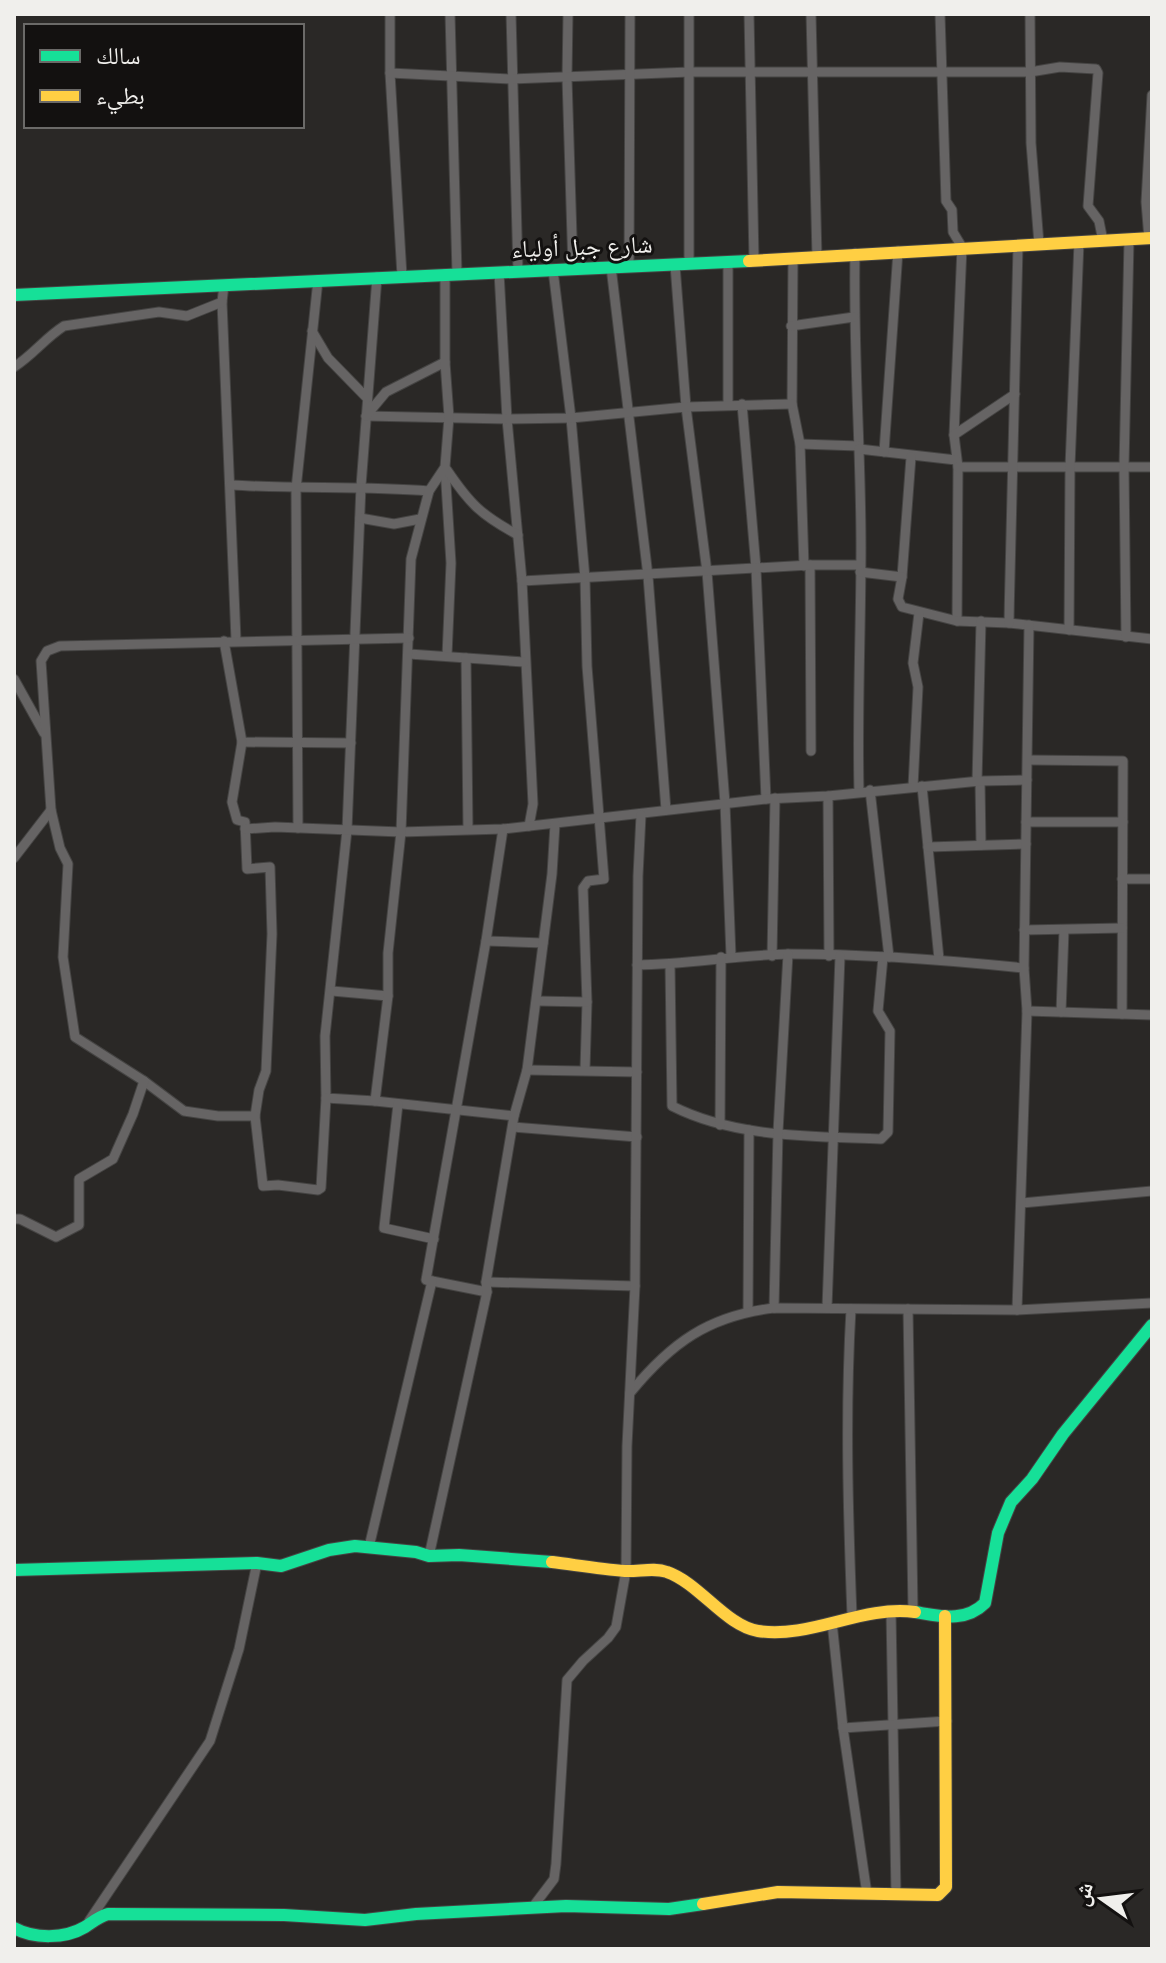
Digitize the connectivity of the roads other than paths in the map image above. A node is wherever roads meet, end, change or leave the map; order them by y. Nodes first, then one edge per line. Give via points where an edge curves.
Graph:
1 (390, 14) edge
2 (450, 14) edge
3 (511, 14) edge
4 (568, 14) edge
5 (630, 14) edge
6 (689, 14) edge
7 (749, 14) edge
8 (811, 14) edge
9 (940, 14) edge
10 (1030, 14) edge
11 (942, 70) junction
12 (813, 71) junction
13 (690, 72) junction
14 (1030, 72) junction
15 (390, 73) junction
16 (749, 73) junction
17 (631, 75) junction
18 (451, 77) junction
19 (567, 78) junction
20 (511, 79) junction
21 (1152, 95) edge
22 (1150, 238) edge
23 (1129, 240) junction
24 (1103, 241) junction
25 (1079, 242) junction
26 (1039, 244) junction
27 (1018, 246) junction
28 (962, 247) junction
29 (898, 251) junction
30 (855, 253) junction
31 (817, 257) junction
32 (793, 258) junction
33 (754, 260) junction
34 (728, 261) junction
35 (689, 264) junction
36 (675, 265) junction
37 (611, 267) junction
38 (629, 267) junction
39 (573, 269) junction
40 (553, 270) junction
41 (518, 271) junction
42 (499, 272) junction
43 (451, 274) junction
44 (402, 276) junction
45 (377, 277) junction
46 (318, 280) junction
47 (224, 285) junction
48 (14, 295) edge
49 (222, 302) junction
50 (854, 317) junction
51 (791, 326) junction
52 (312, 331) junction
53 (445, 362) junction
54 (14, 367) edge
55 (1015, 394) junction
56 (367, 398) junction
57 (742, 404) junction
58 (792, 404) junction
59 (728, 405) junction
60 (686, 407) junction
61 (626, 412) junction
62 (366, 416) junction
63 (449, 417) junction
64 (571, 418) junction
65 (507, 419) junction
66 (954, 435) junction
67 (800, 444) junction
68 (859, 448) junction
69 (884, 452) junction
70 (911, 457) junction
71 (957, 463) junction
72 (445, 467) junction
73 (1070, 467) junction
74 (1124, 467) junction
75 (1152, 467) edge
76 (1011, 468) junction
77 (231, 485) junction
78 (361, 486) junction
79 (296, 489) junction
80 (429, 491) junction
81 (360, 518) junction
82 (420, 519) junction
83 (518, 535) junction
84 (807, 566) junction
85 (756, 568) junction
86 (860, 569) junction
87 (707, 572) junction
88 (648, 576) junction
89 (902, 577) junction
90 (585, 578) junction
91 (522, 581) junction
92 (919, 613) junction
93 (957, 621) junction
94 (981, 621) junction
95 (1009, 623) junction
96 (1029, 625) junction
97 (1069, 630) junction
98 (1126, 637) junction
99 (409, 638) junction
100 (355, 639) junction
101 (1152, 639) edge
102 (236, 640) junction
103 (297, 640) junction
104 (224, 641) junction
105 (409, 654) junction
106 (447, 656) junction
107 (466, 658) junction
108 (524, 662) junction
109 (14, 679) edge
110 (45, 736) junction
111 (297, 741) junction
112 (242, 742) junction
113 (351, 743) junction
114 (811, 751) dead end
115 (1028, 760) junction
116 (1027, 780) junction
117 (978, 781) junction
118 (918, 786) junction
119 (864, 791) junction
120 (828, 796) junction
121 (770, 798) junction
122 (725, 803) junction
123 (51, 810) junction
124 (666, 810) junction
125 (641, 815) junction
126 (599, 819) junction
127 (1026, 822) junction
128 (1123, 822) junction
129 (555, 824) junction
130 (529, 826) junction
131 (298, 828) junction
132 (245, 829) junction
133 (468, 829) junction
134 (503, 829) junction
135 (347, 830) junction
136 (401, 832) junction
137 (1026, 844) junction
138 (981, 845) junction
139 (928, 847) junction
140 (14, 858) edge
141 (1122, 879) junction
142 (1152, 879) edge
143 (1122, 928) junction
144 (1024, 930) junction
145 (1064, 930) junction
146 (486, 941) junction
147 (543, 943) junction
148 (788, 954) junction
149 (772, 956) junction
150 (834, 956) junction
151 (726, 957) junction
152 (886, 957) junction
153 (939, 959) junction
154 (670, 964) junction
155 (637, 965) junction
156 (1024, 968) junction
157 (332, 991) junction
158 (388, 996) junction
159 (537, 1001) junction
160 (587, 1002) junction
161 (1027, 1011) junction
162 (1061, 1012) junction
163 (1122, 1014) junction
164 (1152, 1015) edge
165 (527, 1070) junction
166 (585, 1070) junction
167 (637, 1072) junction
168 (144, 1081) junction
169 (326, 1098) junction
170 (375, 1101) junction
171 (398, 1104) junction
172 (457, 1110) junction
173 (255, 1116) junction
174 (514, 1122) junction
175 (720, 1125) junction
176 (749, 1130) junction
177 (778, 1132) junction
178 (637, 1137) junction
179 (833, 1137) junction
180 (1152, 1191) edge
181 (1022, 1203) junction
182 (14, 1219) edge
183 (434, 1239) junction
184 (432, 1281) junction
185 (635, 1286) junction
186 (486, 1287) junction
187 (1152, 1303) edge
188 (774, 1308) junction
189 (827, 1308) junction
190 (851, 1309) junction
191 (908, 1309) junction
192 (1017, 1310) junction
193 (748, 1311) junction
194 (1152, 1325) edge
195 (630, 1393) junction
196 (369, 1547) junction
197 (429, 1556) junction
198 (257, 1563) junction
199 (14, 1570) edge
200 (626, 1571) junction
201 (913, 1610) junction
202 (891, 1612) junction
203 (852, 1616) junction
204 (945, 1616) junction
205 (832, 1622) junction
206 (947, 1721) junction
207 (893, 1723) junction
208 (843, 1728) junction
209 (867, 1894) junction
210 (896, 1894) junction
211 (532, 1908) junction
212 (85, 1927) junction
213 (14, 1928) edge

1 - 15 street
2 - 18 street
3 - 20 street
4 - 19 street
5 - 17 street
6 - 13 street
7 - 16 street
8 - 12 street
9 - 11 street
10 - 14 street
11 - 12 street
11 - 14 street
11 - 28 street via 946,201
12 - 16 street
12 - 31 street
13 - 16 street
13 - 17 street
13 - 35 street
14 - 24 street via 1060,67 1098,71 1088,206 1099,221
14 - 26 street
15 - 18 street
15 - 44 street
16 - 33 street
17 - 19 street
17 - 38 street
18 - 20 street
18 - 43 street
19 - 20 street
19 - 39 street
20 - 41 street
21 - 22 street via 1146,202
22 - 23 main road, شارع جبل أولياء
23 - 24 main road, شارع جبل أولياء
23 - 74 street
24 - 25 main road, شارع جبل أولياء
25 - 26 main road, شارع جبل أولياء
25 - 73 street
26 - 27 main road, شارع جبل أولياء
27 - 28 main road, شارع جبل أولياء
27 - 55 street
28 - 29 main road, شارع جبل أولياء
28 - 66 street
29 - 30 main road, شارع جبل أولياء
29 - 69 street
30 - 31 main road, شارع جبل أولياء
30 - 50 street
31 - 32 main road, شارع جبل أولياء
32 - 33 main road, شارع جبل أولياء
32 - 51 street
33 - 34 main road, شارع جبل أولياء
34 - 35 main road, شارع جبل أولياء
34 - 59 street
35 - 36 main road, شارع جبل أولياء
36 - 38 main road, شارع جبل أولياء
36 - 60 street
37 - 38 main road, شارع جبل أولياء
37 - 39 main road, شارع جبل أولياء
37 - 61 street
39 - 40 main road, شارع جبل أولياء
40 - 41 main road, شارع جبل أولياء
40 - 64 street
41 - 42 main road, شارع جبل أولياء
42 - 43 main road, شارع جبل أولياء
42 - 65 street
43 - 44 main road, شارع جبل أولياء
43 - 53 street
44 - 45 main road, شارع جبل أولياء
45 - 46 main road, شارع جبل أولياء
45 - 56 street
46 - 47 main road, شارع جبل أولياء
46 - 52 street
47 - 48 main road, شارع جبل أولياء
47 - 49 street
49 - 54 street via 187,316 159,312 64,326
49 - 77 street
50 - 51 street
50 - 68 street
51 - 58 street
52 - 56 street via 328,358
52 - 79 street
53 - 62 street via 386,392
53 - 63 street
55 - 66 street
55 - 76 street
56 - 62 street
57 - 58 street
57 - 59 street
57 - 85 street
58 - 67 street
59 - 60 street
60 - 61 street
60 - 87 street
61 - 64 street
61 - 88 street
62 - 63 street
62 - 78 street
63 - 65 street
63 - 72 street
64 - 65 street
64 - 90 street
65 - 83 street
66 - 71 street
67 - 68 street
67 - 84 street
68 - 69 street
68 - 86 street
69 - 70 street
70 - 71 street
70 - 89 street
71 - 76 street
71 - 93 street
72 - 80 street
72 - 83 street via 486,518
72 - 106 street via 451,563
73 - 74 street
73 - 76 street
73 - 97 street
74 - 75 street
74 - 98 street
76 - 95 street
77 - 79 street
77 - 102 street
78 - 79 street
78 - 80 street
78 - 81 street
79 - 103 street
80 - 82 street
81 - 82 street via 394,524
81 - 100 street
82 - 99 street via 411,559
83 - 91 street
84 - 85 street
84 - 86 street
84 - 114 street
85 - 87 street
85 - 121 street
86 - 89 street
86 - 119 street
87 - 88 street
87 - 122 street
88 - 90 street
88 - 124 street
89 - 92 street via 899,604
90 - 91 street
90 - 126 street
91 - 108 street
92 - 93 street
92 - 118 street via 913,663 918,687
93 - 94 street
94 - 95 street
94 - 117 street
95 - 96 street
96 - 97 street
96 - 115 street
97 - 98 street
98 - 101 street
99 - 100 street
99 - 105 street
100 - 103 street
100 - 113 street
102 - 103 street
102 - 104 street
103 - 111 street
104 - 110 street via 52,648 41,661
104 - 112 street
105 - 106 street
105 - 136 street
106 - 107 street
107 - 108 street
107 - 133 street
108 - 130 street via 533,804
109 - 110 street
110 - 123 street
111 - 112 street
111 - 113 street
111 - 131 street
112 - 132 street via 232,802
113 - 135 street
115 - 116 street
115 - 128 street via 1123,761
116 - 117 street
116 - 127 street
117 - 118 street
117 - 138 street
118 - 119 street
118 - 139 street
119 - 120 street
119 - 152 street
120 - 121 street
120 - 150 street
121 - 122 street
121 - 149 street
122 - 124 street
122 - 151 street
123 - 140 street
123 - 168 street via 68,864 63,957 75,1037
124 - 125 street
125 - 126 street
125 - 155 street
126 - 129 street
126 - 160 street via 604,879 588,881 583,888
127 - 128 street
127 - 137 street
128 - 141 street
129 - 130 street
129 - 147 street
130 - 134 street
131 - 132 street
131 - 135 street
132 - 173 street via 247,869 270,867 266,1071
133 - 134 street
133 - 136 street
134 - 146 street
135 - 136 street
135 - 157 street
136 - 158 street
137 - 138 street
137 - 144 street
138 - 139 street
139 - 153 street
141 - 142 street
141 - 143 street
143 - 145 street
143 - 163 street
144 - 145 street
144 - 156 street
145 - 162 street
146 - 147 street
146 - 172 street
147 - 159 street
148 - 149 street
148 - 150 street
148 - 177 street
149 - 151 street
150 - 152 street
150 - 179 street
151 - 154 street
151 - 175 street
152 - 153 street
152 - 179 street via 878,1011 890,1031 888,1132 881,1139
153 - 156 street
154 - 155 street
154 - 175 street via 672,1106
155 - 167 street
156 - 161 street
157 - 158 street
157 - 169 street via 325,1036
158 - 170 street
159 - 160 street
159 - 165 street
160 - 166 street
161 - 162 street
161 - 181 street
162 - 163 street
163 - 164 street
165 - 166 street
165 - 174 street
166 - 167 street
167 - 178 street
168 - 173 street via 184,1111
168 - 182 street via 113,1159 79,1179 79,1225 56,1237
169 - 170 street
169 - 173 street via 318,1190 263,1186
170 - 171 street
171 - 172 street
171 - 183 street via 384,1228
172 - 174 street
172 - 183 street
174 - 178 street
174 - 186 street
175 - 176 street
176 - 177 street
176 - 193 street
177 - 179 street
177 - 188 street
178 - 185 street
179 - 189 street
180 - 181 street
181 - 192 street
183 - 184 street via 426,1280
184 - 186 street
184 - 196 street
185 - 186 street
185 - 195 street
186 - 197 street
187 - 192 street
188 - 189 street
188 - 193 street
189 - 190 street
190 - 191 street
190 - 203 street via 846,1454
191 - 192 street
191 - 201 street
193 - 195 street via 717,1321 676,1345
194 - 204 main road via 1011,1502 998,1533 985,1603 972,1614
195 - 200 street
196 - 197 main road
196 - 198 main road via 329,1550 281,1566
197 - 200 main road via 518,1558
198 - 199 main road
198 - 212 street via 239,1649 210,1741
200 - 205 main road via 668,1572 755,1631
200 - 211 street via 616,1627 567,1680 554,1879
201 - 202 main road
201 - 204 main road
202 - 203 main road
202 - 207 street
203 - 205 main road
204 - 206 main road
205 - 208 street
206 - 207 street
206 - 210 main road via 946,1887 938,1895
207 - 208 street
207 - 210 street
208 - 209 street
209 - 210 main road
209 - 211 main road via 778,1892 669,1909
211 - 212 main road via 365,1920 108,1914 96,1916
212 - 213 main road via 45,1937

